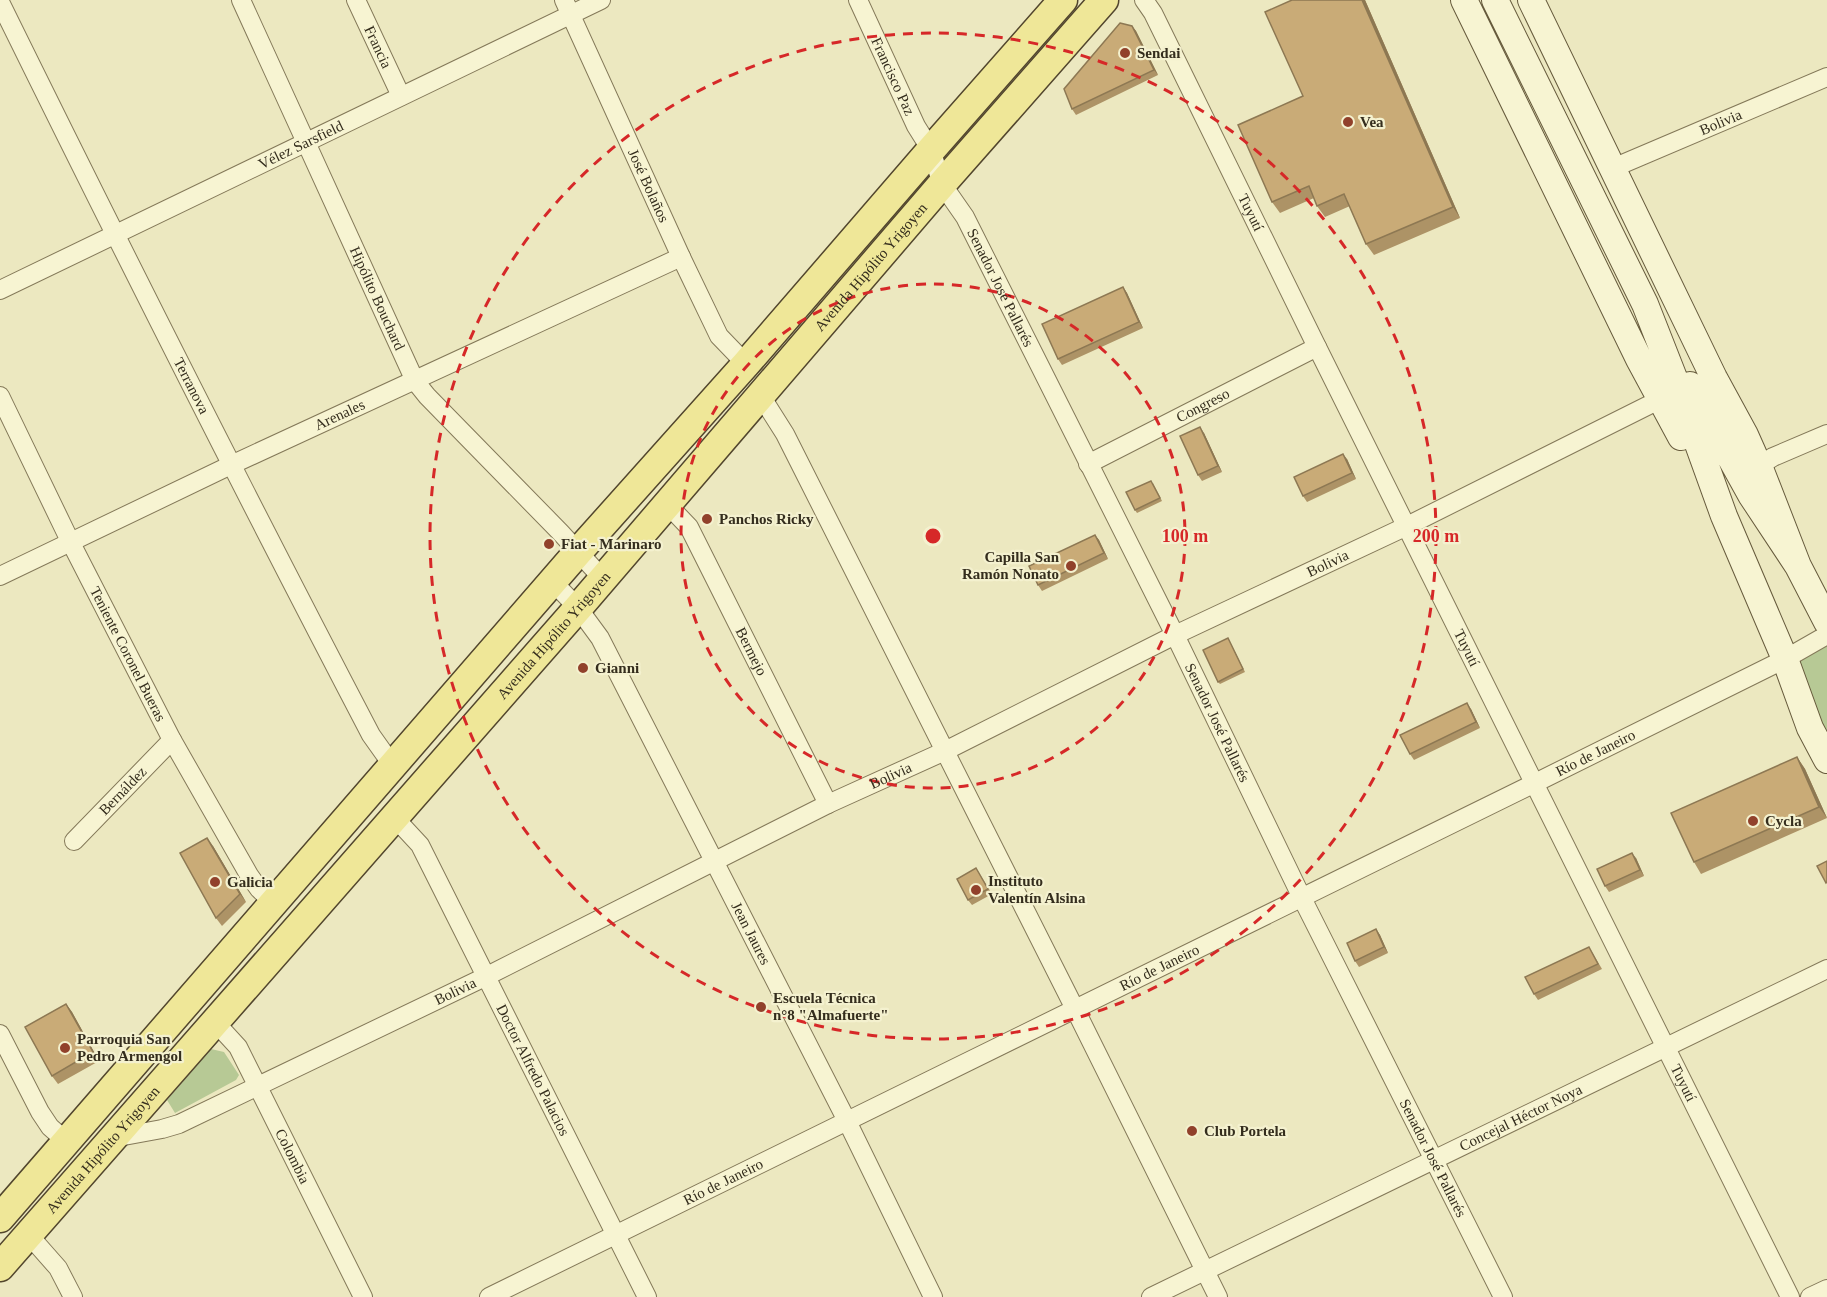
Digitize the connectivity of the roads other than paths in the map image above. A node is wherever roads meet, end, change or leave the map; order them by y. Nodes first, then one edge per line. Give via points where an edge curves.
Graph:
1 (241, 0) edge
2 (356, 0) edge
3 (601, 0) edge
4 (858, 0) edge
5 (1064, 0) edge
6 (1104, 0) edge
7 (1144, 0) edge
8 (1464, 0) edge
9 (1495, 0) edge
10 (1531, 0) edge
11 (1, 1) edge
12 (567, 7) edge
13 (1827, 77) edge
14 (401, 96) junction
15 (308, 142) junction
16 (931, 150) junction
17 (1613, 168) junction
18 (942, 184) junction
19 (114, 235) junction
20 (681, 257) junction
21 (0, 290) edge
22 (1645, 304) junction
23 (1317, 347) junction
24 (746, 364) junction
25 (415, 381) junction
26 (0, 396) edge
27 (761, 396) junction
28 (1661, 399) junction
29 (1827, 434) edge
30 (1088, 464) junction
31 (231, 465) junction
32 (1761, 471) junction
33 (667, 504) junction
34 (1724, 516) junction
35 (1407, 526) junction
36 (70, 541) junction
37 (578, 552) junction
38 (1798, 567) junction
39 (0, 576) edge
40 (602, 578) junction
41 (553, 582) junction
42 (578, 608) junction
43 (1827, 622) edge
44 (1175, 635) junction
45 (1827, 635) edge
46 (1785, 659) junction
47 (172, 740) junction
48 (945, 751) junction
49 (1827, 760) edge
50 (393, 766) junction
51 (1535, 783) junction
52 (828, 804) junction
53 (394, 818) junction
54 (74, 841) dead end
55 (714, 862) junction
56 (1302, 898) junction
57 (274, 903) junction
58 (1827, 969) edge
59 (487, 976) junction
60 (1075, 1009) junction
61 (215, 1022) junction
62 (0, 1034) edge
63 (1666, 1048) junction
64 (258, 1085) junction
65 (848, 1121) junction
66 (113, 1138) junction
67 (67, 1142) junction
68 (1434, 1160) junction
69 (0, 1218) edge
70 (28, 1234) junction
71 (615, 1235) junction
72 (0, 1267) edge
73 (1205, 1271) junction
74 (1827, 1289) edge
75 (73, 1297) edge
76 (363, 1297) edge
77 (489, 1297) edge
78 (647, 1297) edge
79 (933, 1297) edge
80 (1151, 1297) edge
81 (1218, 1297) edge
82 (1503, 1297) edge
83 (1790, 1297) edge
84 (1810, 1297) edge

1 - 15 street, Hipólito Bouchard
2 - 14 street, Francia
3 - 12 street, Vélez Sarsfield
4 - 16 street, Francisco Paz
5 - 16 main road, Avenida Hipólito Yrigoyen
6 - 18 main road, Avenida Hipólito Yrigoyen
7 - 23 street, Tuyutí
8 - 28 main road
9 - 22 main road
10 - 17 main road
11 - 19 street, Terranova
12 - 14 street, Vélez Sarsfield
12 - 20 street, José Bolaños
13 - 17 street, Bolivia
14 - 15 street, Vélez Sarsfield
15 - 19 street, Vélez Sarsfield
15 - 25 street, Hipólito Bouchard
16 - 18 street, Senador José Pallarés
16 - 24 main road, Avenida Hipólito Yrigoyen
17 - 32 main road
18 - 27 main road, Avenida Hipólito Yrigoyen
18 - 30 street, Senador José Pallarés via 965,217
19 - 21 street, Vélez Sarsfield
19 - 31 street, Terranova
20 - 24 street, José Bolaños via 719,336
20 - 25 street, Arenales
22 - 34 main road
22 - 38 main road via 1751,495
23 - 30 street, Congreso
23 - 35 street, Tuyutí
24 - 37 main road, Avenida Hipólito Yrigoyen
25 - 31 street, Arenales
25 - 37 street, Hipólito Bouchard
26 - 36 street, Teniente Coronel Bueras
27 - 33 main road, Avenida Hipólito Yrigoyen
27 - 48 street via 785,434
28 - 34 main road
28 - 35 street, Bolivia
29 - 32 street via 1773,457
30 - 44 street, Senador José Pallarés
31 - 36 street, Arenales
31 - 50 street, Terranova via 371,735
32 - 38 main road
33 - 40 main road, Avenida Hipólito Yrigoyen
33 - 52 street, Bermejo via 689,527
34 - 46 main road
35 - 44 street, Bolivia
35 - 51 street, Tuyutí
36 - 39 street, Arenales
36 - 47 street, Teniente Coronel Bueras
37 - 40 street
37 - 41 main road, Avenida Hipólito Yrigoyen
38 - 43 main road
40 - 42 main road, Avenida Hipólito Yrigoyen
41 - 42 street, Jean Jaures
41 - 50 main road, Avenida Hipólito Yrigoyen
42 - 53 main road, Avenida Hipólito Yrigoyen
42 - 55 street, Jean Jaures via 600,638
44 - 48 street, Bolivia
44 - 56 street, Senador José Pallarés
45 - 46 street, Río de Janeiro
46 - 49 main road via 1810,728
46 - 51 street, Río de Janeiro
47 - 54 street, Bernáldez
47 - 57 street, Teniente Coronel Bueras via 249,875
48 - 52 street, Bolivia
48 - 60 street
50 - 57 main road, Avenida Hipólito Yrigoyen
51 - 56 street, Río de Janeiro
51 - 63 street, Tuyutí
52 - 55 street, Bolivia
53 - 59 street, Doctor Alfredo Palacios via 420,845
53 - 61 main road, Avenida Hipólito Yrigoyen
55 - 59 street, Bolivia
55 - 65 street, Jean Jaures
56 - 60 street, Río de Janeiro
56 - 68 street, Senador José Pallarés
57 - 67 main road, Avenida Hipólito Yrigoyen
58 - 63 street, Concejal Héctor Noya
59 - 64 street, Bolivia
59 - 71 street, Doctor Alfredo Palacios
60 - 65 street, Río de Janeiro
60 - 73 street
61 - 64 street, Colombia via 238,1047
61 - 66 main road, Avenida Hipólito Yrigoyen
62 - 67 street via 40,1113
63 - 68 street, Concejal Héctor Noya
63 - 83 street, Tuyutí
64 - 66 street, Bolivia via 179,1124
64 - 76 street, Colombia
65 - 71 street, Río de Janeiro
65 - 79 street, Jean Jaures
66 - 70 main road, Avenida Hipólito Yrigoyen
67 - 69 main road, Avenida Hipólito Yrigoyen
68 - 73 street, Concejal Héctor Noya
68 - 82 street, Senador José Pallarés
70 - 72 main road, Avenida Hipólito Yrigoyen
70 - 75 street via 58,1268
71 - 77 street, Río de Janeiro
71 - 78 street, Doctor Alfredo Palacios
73 - 80 street, Concejal Héctor Noya
73 - 81 street
74 - 84 street

